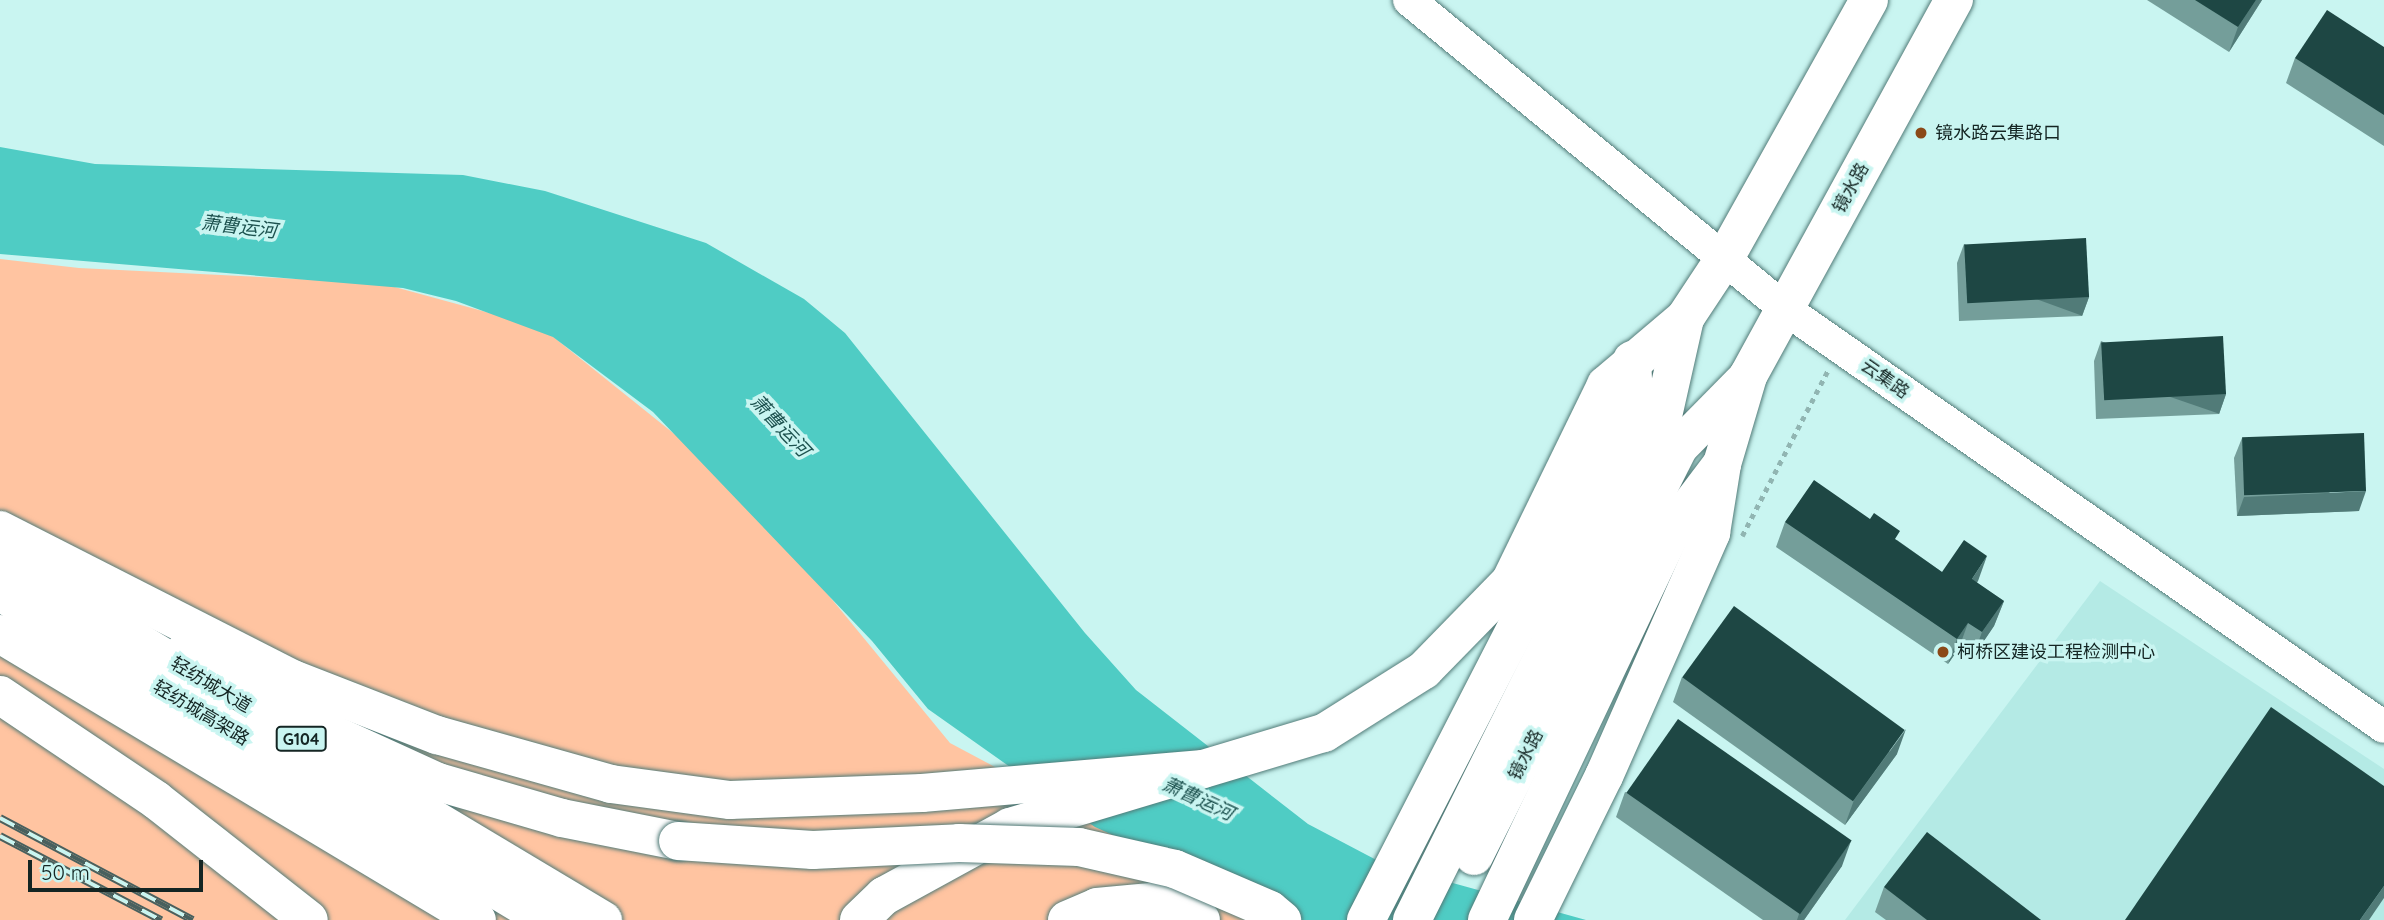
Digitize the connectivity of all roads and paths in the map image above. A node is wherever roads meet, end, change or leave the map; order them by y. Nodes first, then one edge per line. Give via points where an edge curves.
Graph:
1 (1409, 0) edge
2 (1869, 0) edge
3 (1954, 0) edge
4 (1726, 256) junction
5 (1785, 309) junction
6 (1685, 318) junction
7 (1840, 348) junction
8 (1632, 360) junction
9 (1748, 376) junction
10 (1722, 464) junction
11 (0, 533) edge
12 (1738, 544) dead end
13 (0, 559) edge
14 (1598, 584) junction
15 (0, 592) edge
16 (0, 634) edge
17 (0, 653) edge
18 (0, 695) edge
19 (2384, 727) edge
20 (1203, 769) junction
21 (1542, 910) edge
22 (309, 920) edge
23 (445, 920) edge
24 (477, 920) edge
25 (547, 920) edge
26 (603, 920) edge
27 (859, 920) edge
28 (1068, 920) edge
29 (1201, 920) edge
30 (1282, 920) edge
31 (1366, 920) edge
32 (1412, 920) edge
33 (1441, 920) edge
34 (1488, 920) edge

1 - 4 street, 云集路
2 - 4 main road
3 - 5 main road, 镜水路
4 - 5 street, 云集路
4 - 6 main road
5 - 7 street, 云集路
5 - 9 main road, 镜水路
6 - 8 main road
6 - 14 main road via 1663,416
7 - 12 path
7 - 19 street, 云集路
8 - 20 main road via 1606,385 1510,582 1424,670 1324,733
8 - 31 main road via 1634,398
9 - 10 main road
9 - 14 main road via 1679,447
10 - 21 main road via 1711,533
10 - 34 main road via 1672,530
11 - 20 main road via 293,678 437,735 611,784 730,800 922,793
11 - 30 main road, bridge via 291,715 438,782 562,818 678,841 813,850 959,843 1079,847 1175,869 1270,910
13 - 26 main road, 轻纺城大道 / G104
14 - 32 main road
14 - 33 main road, 镜水路
15 - 25 main road, 轻纺城高架路
16 - 24 main road, 轻纺城高架路
17 - 23 main road
18 - 22 main road via 156,800
20 - 27 main road, bridge via 1010,827 884,896
28 - 29 main road via 1097,906 1159,901

